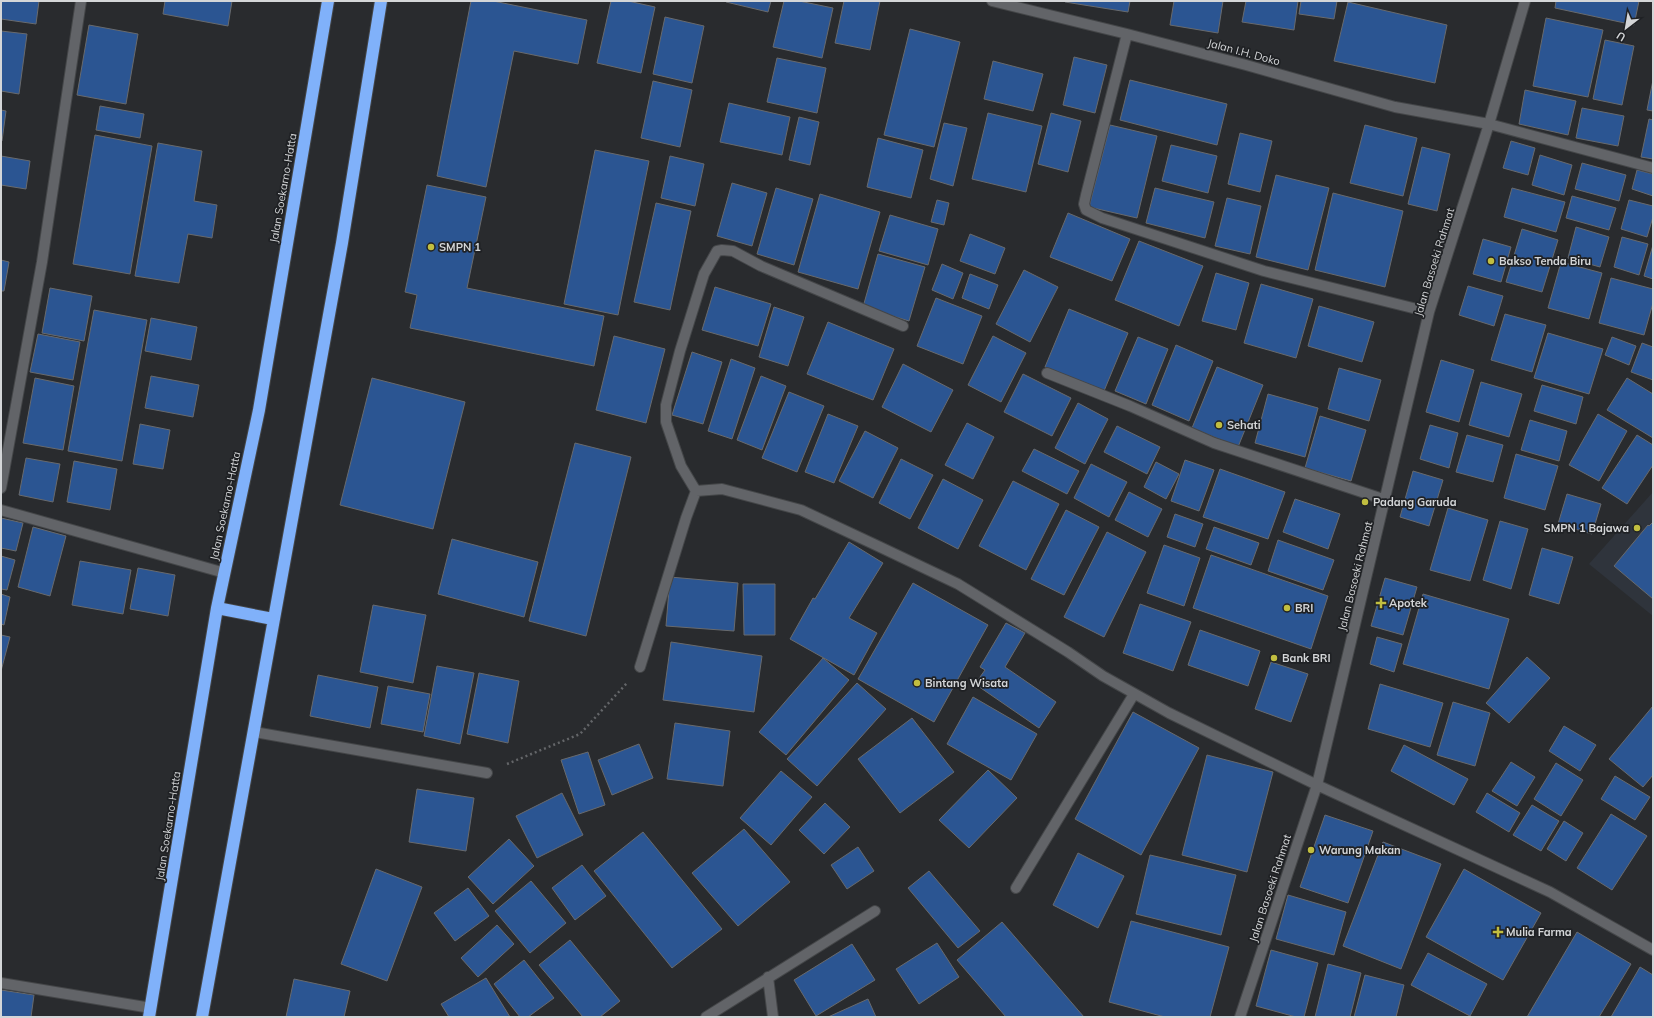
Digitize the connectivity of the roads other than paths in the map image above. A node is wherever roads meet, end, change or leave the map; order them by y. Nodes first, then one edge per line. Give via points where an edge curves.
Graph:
1 (81, 1) edge
2 (328, 1) edge
3 (381, 1) edge
4 (992, 1) edge
5 (1525, 1) edge
6 (1127, 34) junction
7 (1490, 124) junction
8 (1653, 168) edge
9 (1429, 312) junction
10 (903, 326) dead end
11 (1047, 373) dead end
12 (1, 488) edge
13 (696, 491) junction
14 (1386, 500) junction
15 (1, 510) edge
16 (225, 573) junction
17 (218, 608) junction
18 (273, 619) junction
19 (640, 667) road end
20 (1134, 694) junction
21 (254, 732) junction
22 (487, 773) road end
23 (1316, 785) junction
24 (1016, 888) dead end
25 (875, 911) dead end
26 (1653, 950) edge
27 (768, 977) junction
28 (1, 983) edge
29 (150, 1012) edge
30 (202, 1017) edge
31 (706, 1017) edge
32 (773, 1017) edge
33 (1240, 1017) edge

1 - 12 street via 42,262
2 - 16 highway, Jalan Soekarno-Hatta via 259,410
3 - 18 highway via 342,243
4 - 6 street, Jalan I.H. Doko
5 - 7 street, Jalan Basoeki Rahmat
6 - 7 street, Jalan I.H. Doko via 1395,107
6 - 9 street via 1086,195 1086,210 1102,218 1264,271
7 - 8 street, Jalan I.H. Doko
7 - 9 street, Jalan Basoeki Rahmat
9 - 14 street, Jalan Basoeki Rahmat
10 - 13 street via 761,266 733,251 717,251 704,274 666,405 666,422 682,466
11 - 14 street via 1214,443
13 - 19 street
13 - 20 street via 722,489 808,513 958,584
14 - 23 street, Jalan Basoeki Rahmat
15 - 16 street
16 - 17 highway, Jalan Soekarno-Hatta
17 - 18 highway
17 - 29 highway, Jalan Soekarno-Hatta
18 - 21 highway
20 - 23 street
20 - 24 street
21 - 22 street
21 - 30 highway
23 - 26 street via 1550,892
23 - 33 street, Jalan Basoeki Rahmat
25 - 27 street
27 - 31 street
27 - 32 street
28 - 29 street

